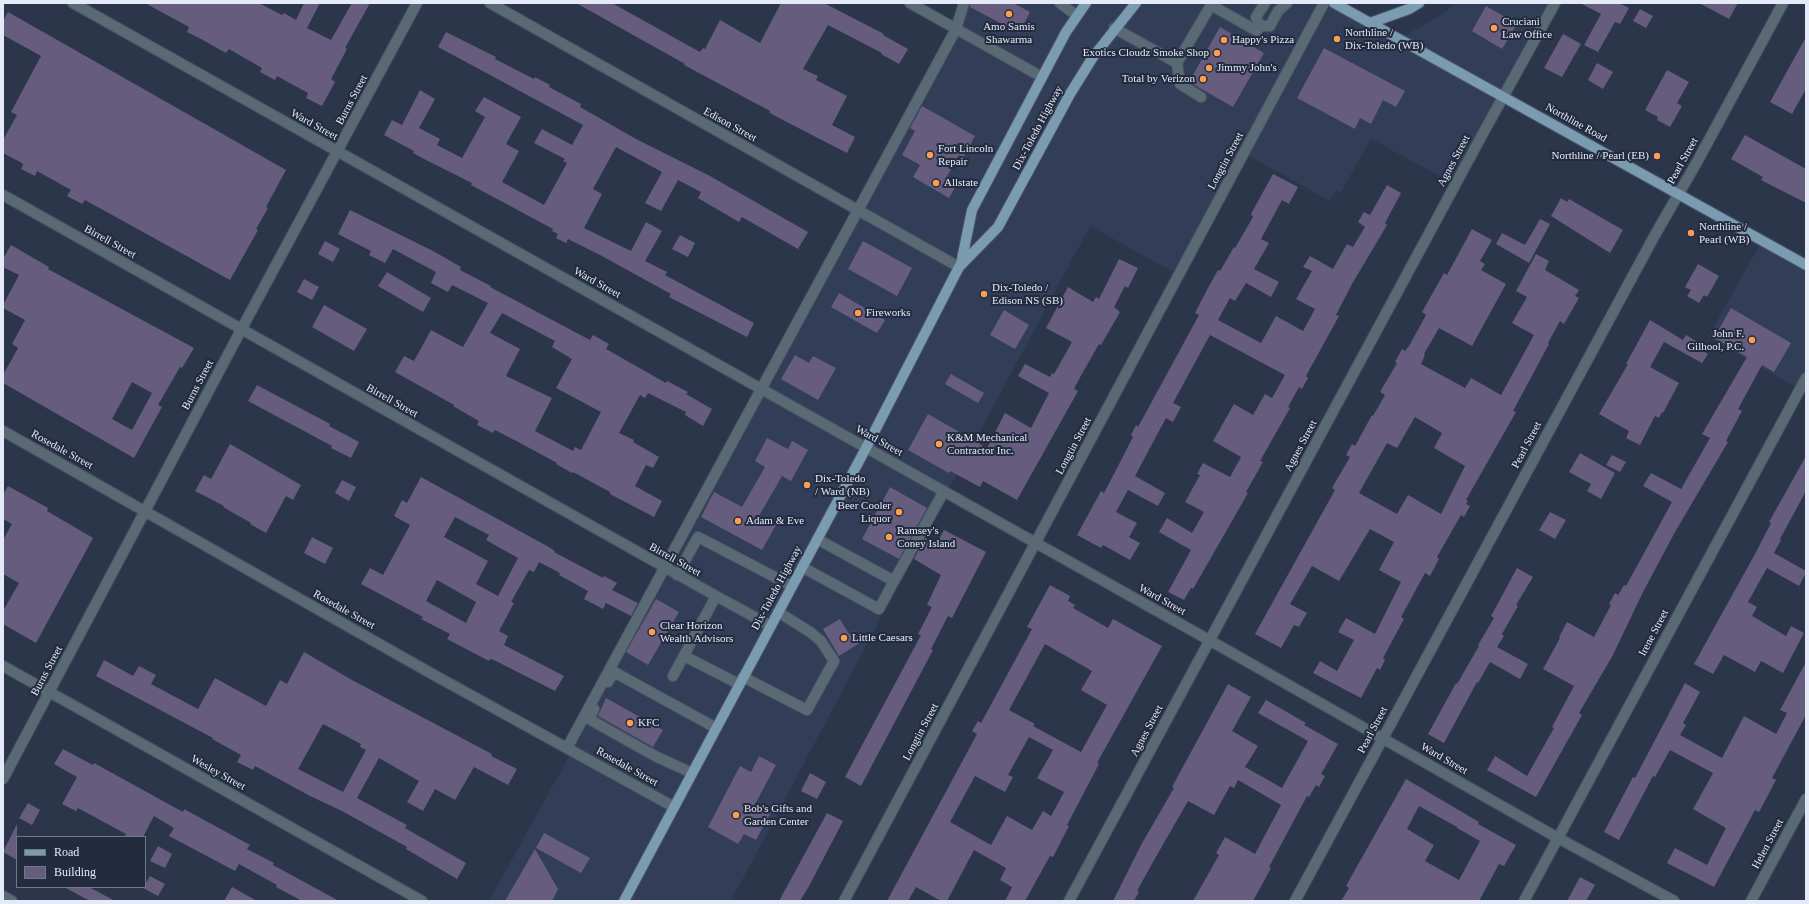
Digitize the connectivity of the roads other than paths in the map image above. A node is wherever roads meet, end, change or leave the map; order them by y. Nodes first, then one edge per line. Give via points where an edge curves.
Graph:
1 (73, 3) edge
2 (417, 3) edge
3 (490, 3) edge
4 (910, 3) edge
5 (964, 3) edge
6 (1060, 3) edge
7 (1086, 3) edge
8 (1136, 3) edge
9 (1265, 3) edge
10 (1287, 3) edge
11 (1324, 3) edge
12 (1334, 3) edge
13 (1419, 3) edge
14 (1555, 3) edge
15 (1783, 3) edge
16 (1077, 16) junction
17 (1370, 23) junction
18 (1260, 26) junction
19 (1114, 28) junction
20 (956, 29) junction
21 (1177, 63) junction
22 (1042, 77) junction
23 (1201, 96) dead end
24 (1504, 96) junction
25 (337, 152) junction
26 (1678, 194) junction
27 (3, 195) edge
28 (858, 210) junction
29 (960, 265) junction
30 (1806, 265) edge
31 (241, 330) junction
32 (1806, 378) edge
33 (761, 389) junction
34 (3, 431) edge
35 (866, 448) junction
36 (944, 491) junction
37 (146, 512) junction
38 (817, 539) junction
39 (1036, 543) junction
40 (664, 567) junction
41 (802, 567) junction
42 (677, 575) junction
43 (894, 581) junction
44 (792, 586) junction
45 (716, 596) junction
46 (778, 612) junction
47 (771, 626) junction
48 (1210, 641) junction
49 (684, 656) junction
50 (3, 666) edge
51 (673, 676) dead end
52 (741, 681) junction
53 (50, 692) junction
54 (716, 728) junction
55 (1382, 738) junction
56 (567, 748) junction
57 (692, 773) junction
58 (3, 779) edge
59 (1806, 799) edge
60 (674, 807) junction
61 (1558, 838) junction
62 (3, 896) edge
63 (12, 901) edge
64 (422, 901) edge
65 (624, 901) edge
66 (844, 901) edge
67 (1069, 901) edge
68 (1295, 901) edge
69 (1524, 901) edge
70 (1674, 901) edge
71 (1751, 901) edge

1 - 25 street, Ward Street
2 - 25 street, Burns Street
3 - 28 street, Edison Street
4 - 20 street
5 - 20 street
6 - 16 street
7 - 16 main road, Dix-Toledo Highway
8 - 19 main road, Dix-Toledo Highway
9 - 18 street via 1256,17
10 - 18 street via 1270,26
11 - 39 street, Longtin Street
12 - 17 main road, Northline Road
13 - 17 main road
14 - 24 street, Agnes Street
15 - 26 street, Pearl Street
16 - 22 main road, Dix-Toledo Highway
17 - 24 main road, Northline Road
18 - 21 street via 1257,31 1211,5
19 - 21 street
19 - 29 main road, Dix-Toledo Highway via 1070,94 998,227
20 - 22 street
20 - 28 street
21 - 23 street via 1180,84
22 - 29 main road, Dix-Toledo Highway via 972,210
24 - 26 main road, Northline Road
24 - 48 street, Agnes Street
25 - 31 street, Burns Street
25 - 33 street, Ward Street
26 - 30 main road, Northline Road
26 - 55 street, Pearl Street
27 - 31 street, Birrell Street
28 - 29 street, Edison Street
28 - 33 street
29 - 35 main road, Dix-Toledo Highway
31 - 37 street, Burns Street
31 - 40 street, Birrell Street
32 - 61 street, Irene Street
33 - 35 street, Ward Street
33 - 40 street
34 - 37 street, Rosedale Street
35 - 36 street, Ward Street
35 - 38 main road, Dix-Toledo Highway
36 - 39 street, Ward Street
36 - 43 street
37 - 53 street, Burns Street
37 - 56 street, Rosedale Street
38 - 41 main road, Dix-Toledo Highway
38 - 43 street
39 - 48 street, Ward Street
39 - 66 street, Longtin Street
40 - 42 street, Birrell Street
40 - 56 street
41 - 43 street via 879,609
41 - 44 main road, Dix-Toledo Highway
42 - 44 street via 698,537
42 - 45 street, Birrell Street
44 - 46 main road, Dix-Toledo Highway
45 - 47 street, Birrell Street
45 - 49 street
46 - 47 main road, Dix-Toledo Highway
46 - 52 street via 821,641 834,661 807,710
47 - 52 main road, Dix-Toledo Highway
48 - 55 street, Ward Street
48 - 67 street, Agnes Street
49 - 51 street
49 - 52 street
50 - 53 street, Wesley Street
52 - 54 main road, Dix-Toledo Highway
53 - 58 street, Burns Street
53 - 64 street, Wesley Street
54 - 57 main road, Dix-Toledo Highway
54 - 57 street via 614,672 610,679 589,719 655,756
55 - 61 street, Ward Street
55 - 68 street, Pearl Street
56 - 60 street, Rosedale Street
57 - 60 main road, Dix-Toledo Highway
59 - 71 street, Helen Street
60 - 65 main road, Dix-Toledo Highway
61 - 69 street, Irene Street
61 - 70 street, Ward Street
62 - 63 street

